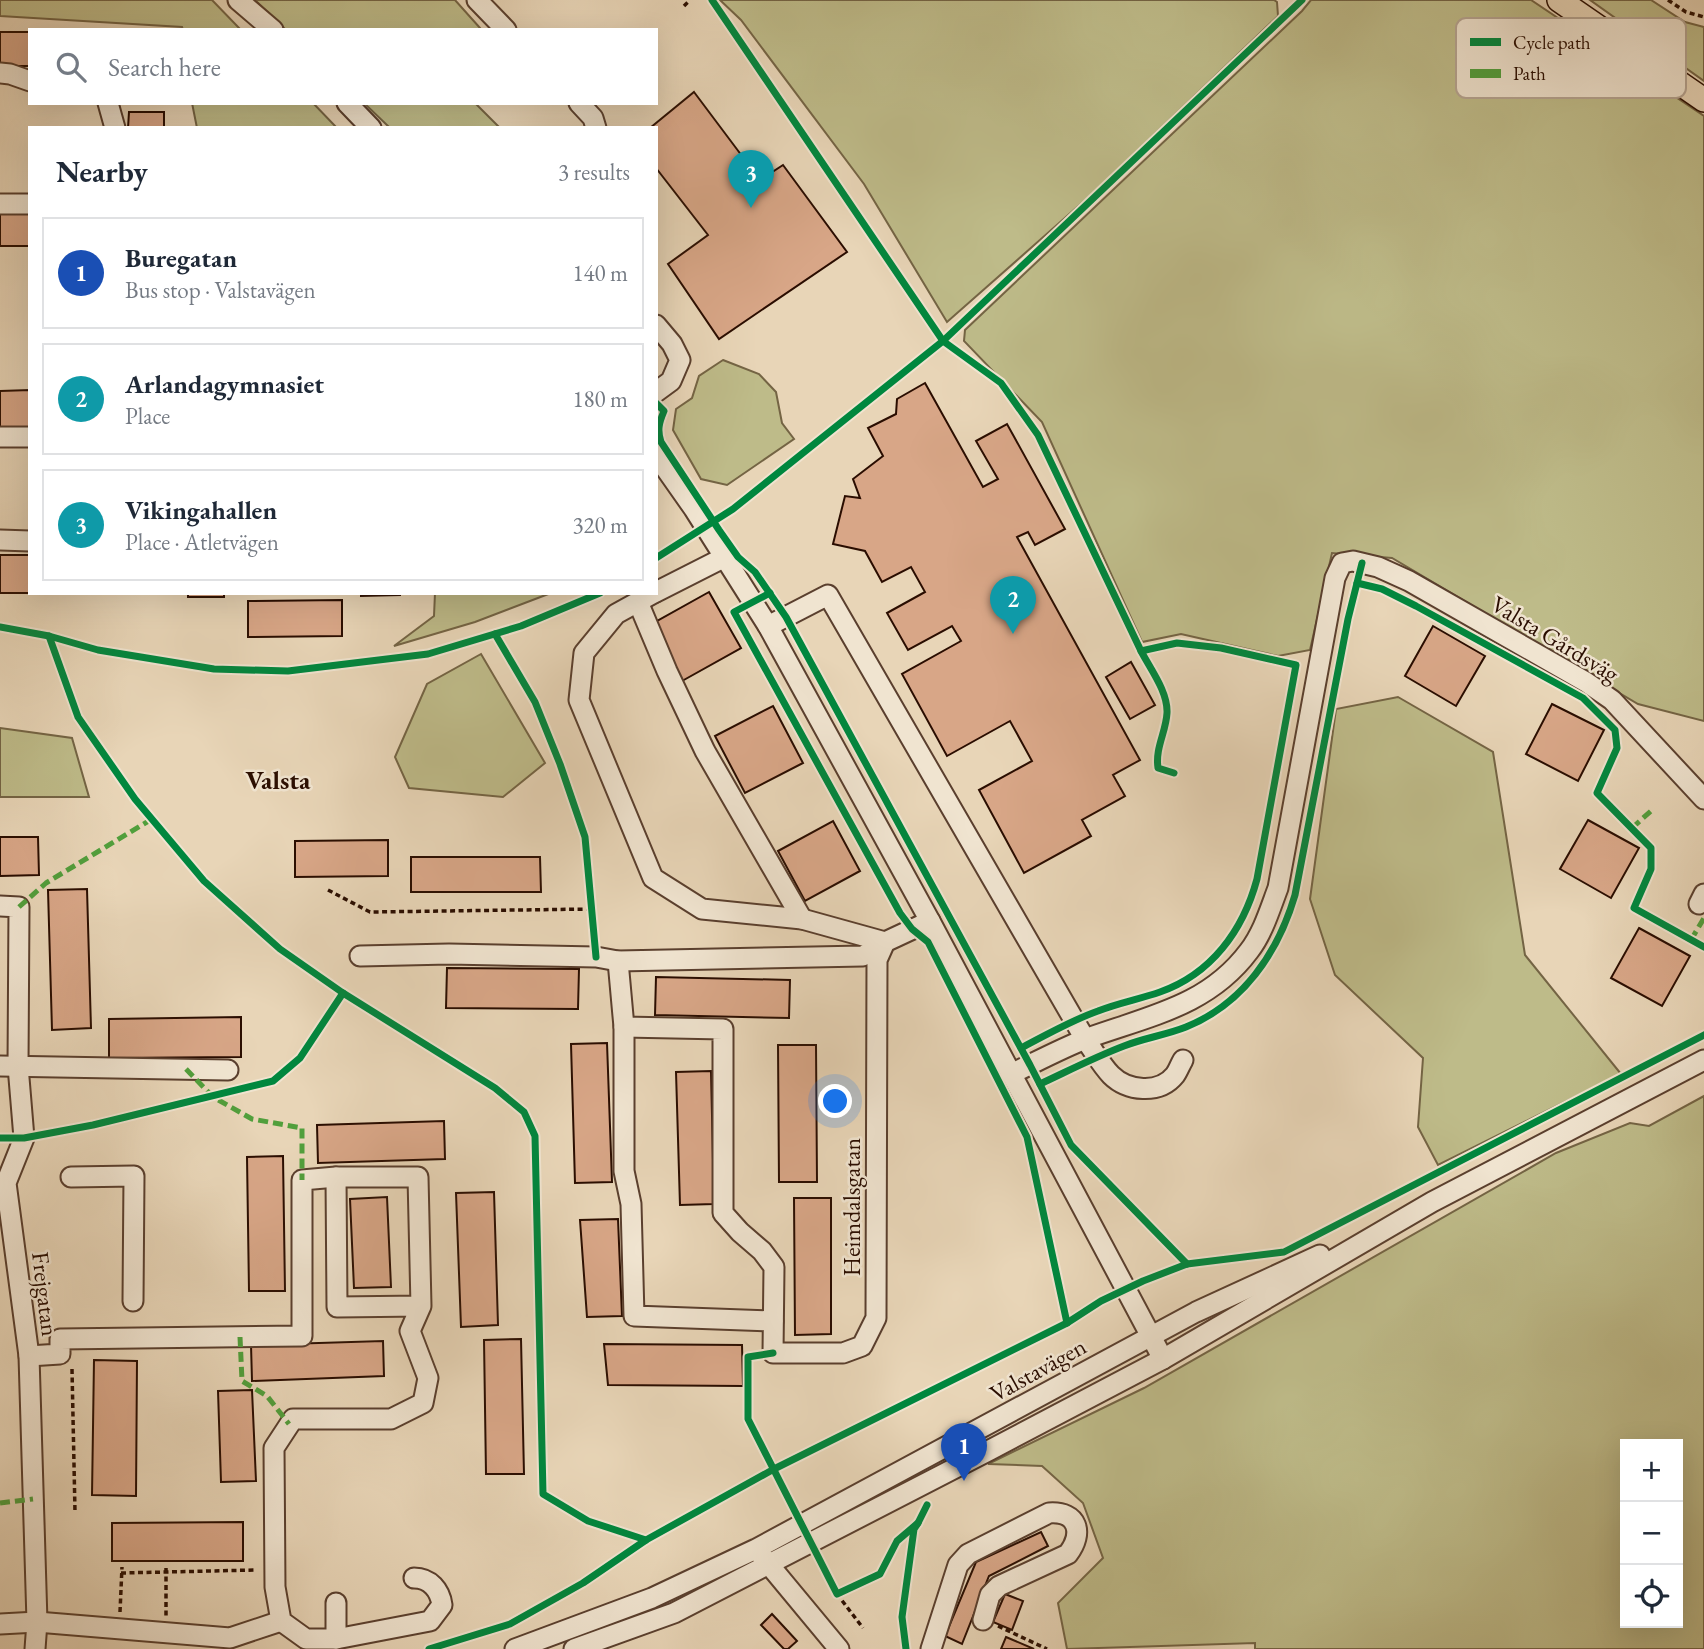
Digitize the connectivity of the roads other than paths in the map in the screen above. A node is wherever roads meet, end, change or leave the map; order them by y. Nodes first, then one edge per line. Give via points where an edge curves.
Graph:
1 (238, 0) edge
2 (477, 0) edge
3 (1559, 0) edge
4 (1585, 18) edge
5 (271, 28) edge
6 (504, 28) edge
7 (0, 73) edge
8 (28, 80) edge
9 (1686, 88) edge
10 (1704, 100) edge
11 (108, 105) edge
12 (349, 105) edge
13 (581, 105) edge
14 (114, 126) edge
15 (369, 126) edge
16 (595, 126) edge
17 (0, 204) edge
18 (28, 204) edge
19 (658, 327) edge
20 (658, 391) edge
21 (0, 437) edge
22 (28, 438) edge
23 (658, 458) edge
24 (0, 540) edge
25 (28, 541) edge
26 (725, 557) junction
27 (658, 591) edge
28 (649, 596) edge
29 (768, 626) junction
30 (1704, 799) edge
31 (0, 906) edge
32 (802, 919) junction
33 (930, 920) junction
34 (885, 942) junction
35 (360, 956) dead end
36 (618, 961) junction
37 (624, 1027) junction
38 (1086, 1039) junction
39 (1182, 1060) dead end
40 (1704, 1060) edge
41 (9, 1066) edge
42 (228, 1070) dead end
43 (1011, 1074) junction
44 (71, 1177) dead end
45 (336, 1177) junction
46 (1432, 1202) junction
47 (134, 1301) dead end
48 (421, 1306) junction
49 (774, 1321) junction
50 (1151, 1337) junction
51 (29, 1356) junction
52 (1163, 1359) junction
53 (762, 1557) junction
54 (414, 1578) dead end
55 (336, 1603) dead end
56 (983, 1620) road end
57 (281, 1621) junction
58 (37, 1622) junction
59 (0, 1624) edge
60 (336, 1639) junction
61 (35, 1649) edge
62 (515, 1649) edge
63 (574, 1649) edge
64 (839, 1649) edge
65 (931, 1649) edge

1 - 5 street
2 - 6 street
3 - 4 main road
7 - 8 street
9 - 10 main road
11 - 14 street
12 - 15 street
13 - 16 street
17 - 18 street
19 - 20 street via 680,360 671,381
21 - 22 street
23 - 26 street
24 - 25 street
26 - 27 street
26 - 29 street
28 - 32 street via 667,671 705,751
28 - 32 street via 616,614 584,653 579,700 653,878 702,909
29 - 33 street
29 - 38 street via 828,595
30 - 38 street, Valsta Gårdsväg via 1612,700 1586,682 1409,581 1378,567 1342,563 1335,578 1278,888 1251,949 1202,995
31 - 41 street via 19,907
32 - 34 street
33 - 34 street
33 - 43 street
34 - 36 street via 863,956
34 - 49 street, Heimdalsgatan via 877,960 876,1318 862,1346 843,1353 774,1353
35 - 36 street via 449,954
36 - 37 street
37 - 49 street via 723,1029 723,1213 774,1267
37 - 49 street via 624,1171 631,1204 634,1316
38 - 39 street via 1110,1074 1135,1088 1163,1084 1175,1076
38 - 43 street
40 - 46 street, Valstavägen
41 - 42 street
41 - 51 street, Frejgatan via 23,1138 6,1183
43 - 50 street
44 - 47 street via 134,1176
45 - 48 street via 418,1177
45 - 48 street via 337,1307
45 - 51 street via 302,1180 302,1336 66,1335 60,1354
46 - 50 street, Valstavägen
46 - 52 street, Valstavägen
48 - 57 street via 410,1331 428,1378 423,1403 391,1419 292,1419 274,1448 275,1587
50 - 52 street
50 - 53 street, Valstavägen
51 - 58 street, Frejgatan
52 - 53 street, Valstavägen
53 - 62 street, Valstavägen
53 - 63 street, Valstavägen via 674,1613
53 - 64 street
54 - 60 street via 431,1583 441,1595 442,1605 430,1621
55 - 60 street
56 - 65 street via 990,1595 999,1586 1068,1554 1078,1533 1073,1520 1062,1512 1049,1513 968,1554 958,1565
57 - 58 street via 230,1638
57 - 60 street via 306,1639
58 - 59 street
58 - 61 street, Frejgatan

